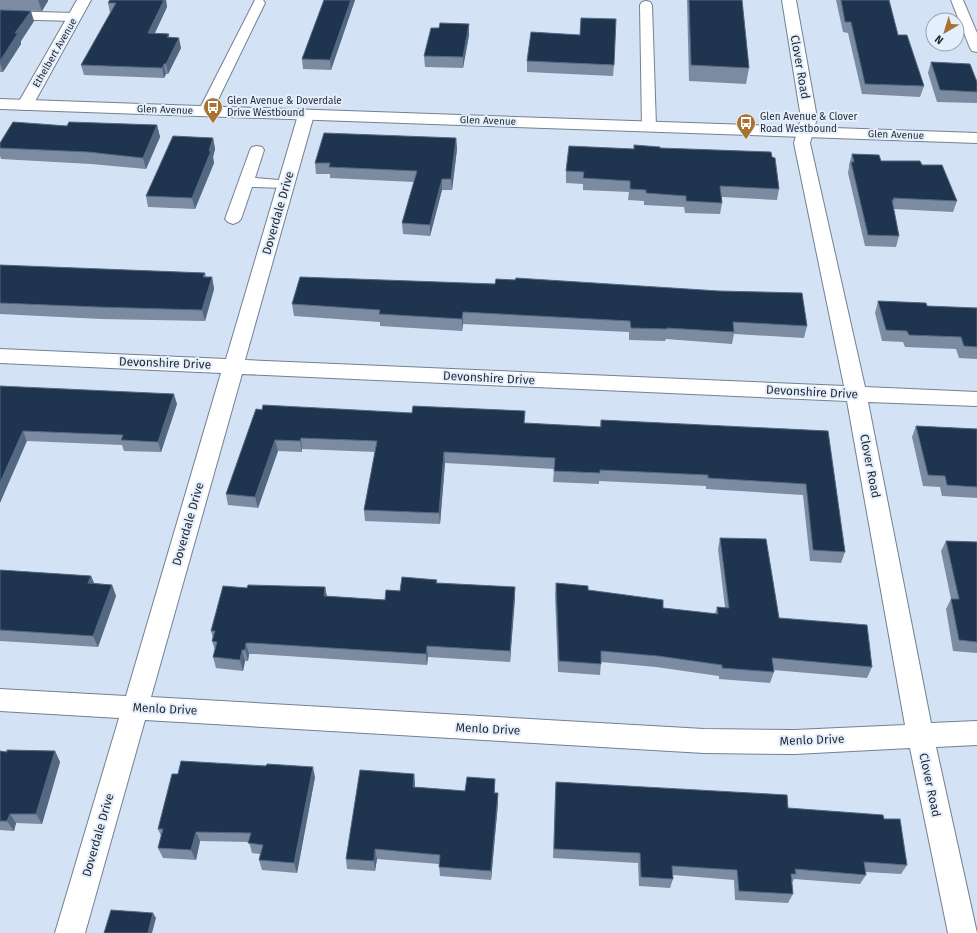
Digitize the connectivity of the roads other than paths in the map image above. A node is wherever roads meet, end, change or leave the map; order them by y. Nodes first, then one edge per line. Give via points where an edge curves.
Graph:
1 (84, 0) edge
2 (789, 0) edge
3 (957, 0) edge
4 (259, 4) dead end
5 (646, 5) dead end
6 (0, 15) edge
7 (75, 17) junction
8 (977, 48) edge
9 (0, 104) edge
10 (24, 106) junction
11 (205, 112) junction
12 (306, 115) junction
13 (649, 127) junction
14 (806, 132) junction
15 (977, 138) edge
16 (257, 150) dead end
17 (246, 182) junction
18 (286, 184) junction
19 (233, 219) dead end
20 (0, 356) edge
21 (233, 366) junction
22 (856, 394) junction
23 (977, 400) edge
24 (0, 700) edge
25 (135, 708) junction
26 (977, 733) edge
27 (920, 737) junction
28 (70, 933) edge
29 (963, 933) edge

1 - 7 street, Ethelbert Avenue
2 - 14 street, Clover Road via 809,118
3 - 8 lane
4 - 11 lane
5 - 13 lane
6 - 7 lane
7 - 10 street, Ethelbert Avenue
9 - 10 street, Glen Avenue
10 - 11 street, Glen Avenue
11 - 12 street, Glen Avenue
12 - 13 street, Glen Avenue
12 - 18 street, Doverdale Drive
13 - 14 street, Glen Avenue
14 - 15 street, Glen Avenue
14 - 22 street, Clover Road via 802,143
16 - 17 lane
17 - 18 lane
17 - 19 lane
18 - 21 street, Doverdale Drive
20 - 21 street, Devonshire Drive
21 - 22 street, Devonshire Drive
21 - 25 street, Doverdale Drive
22 - 23 street, Devonshire Drive
22 - 27 street, Clover Road
24 - 25 street, Menlo Drive
25 - 27 street, Menlo Drive via 704,741 795,742
25 - 28 street, Doverdale Drive
26 - 27 street, Menlo Drive
27 - 29 street, Clover Road

